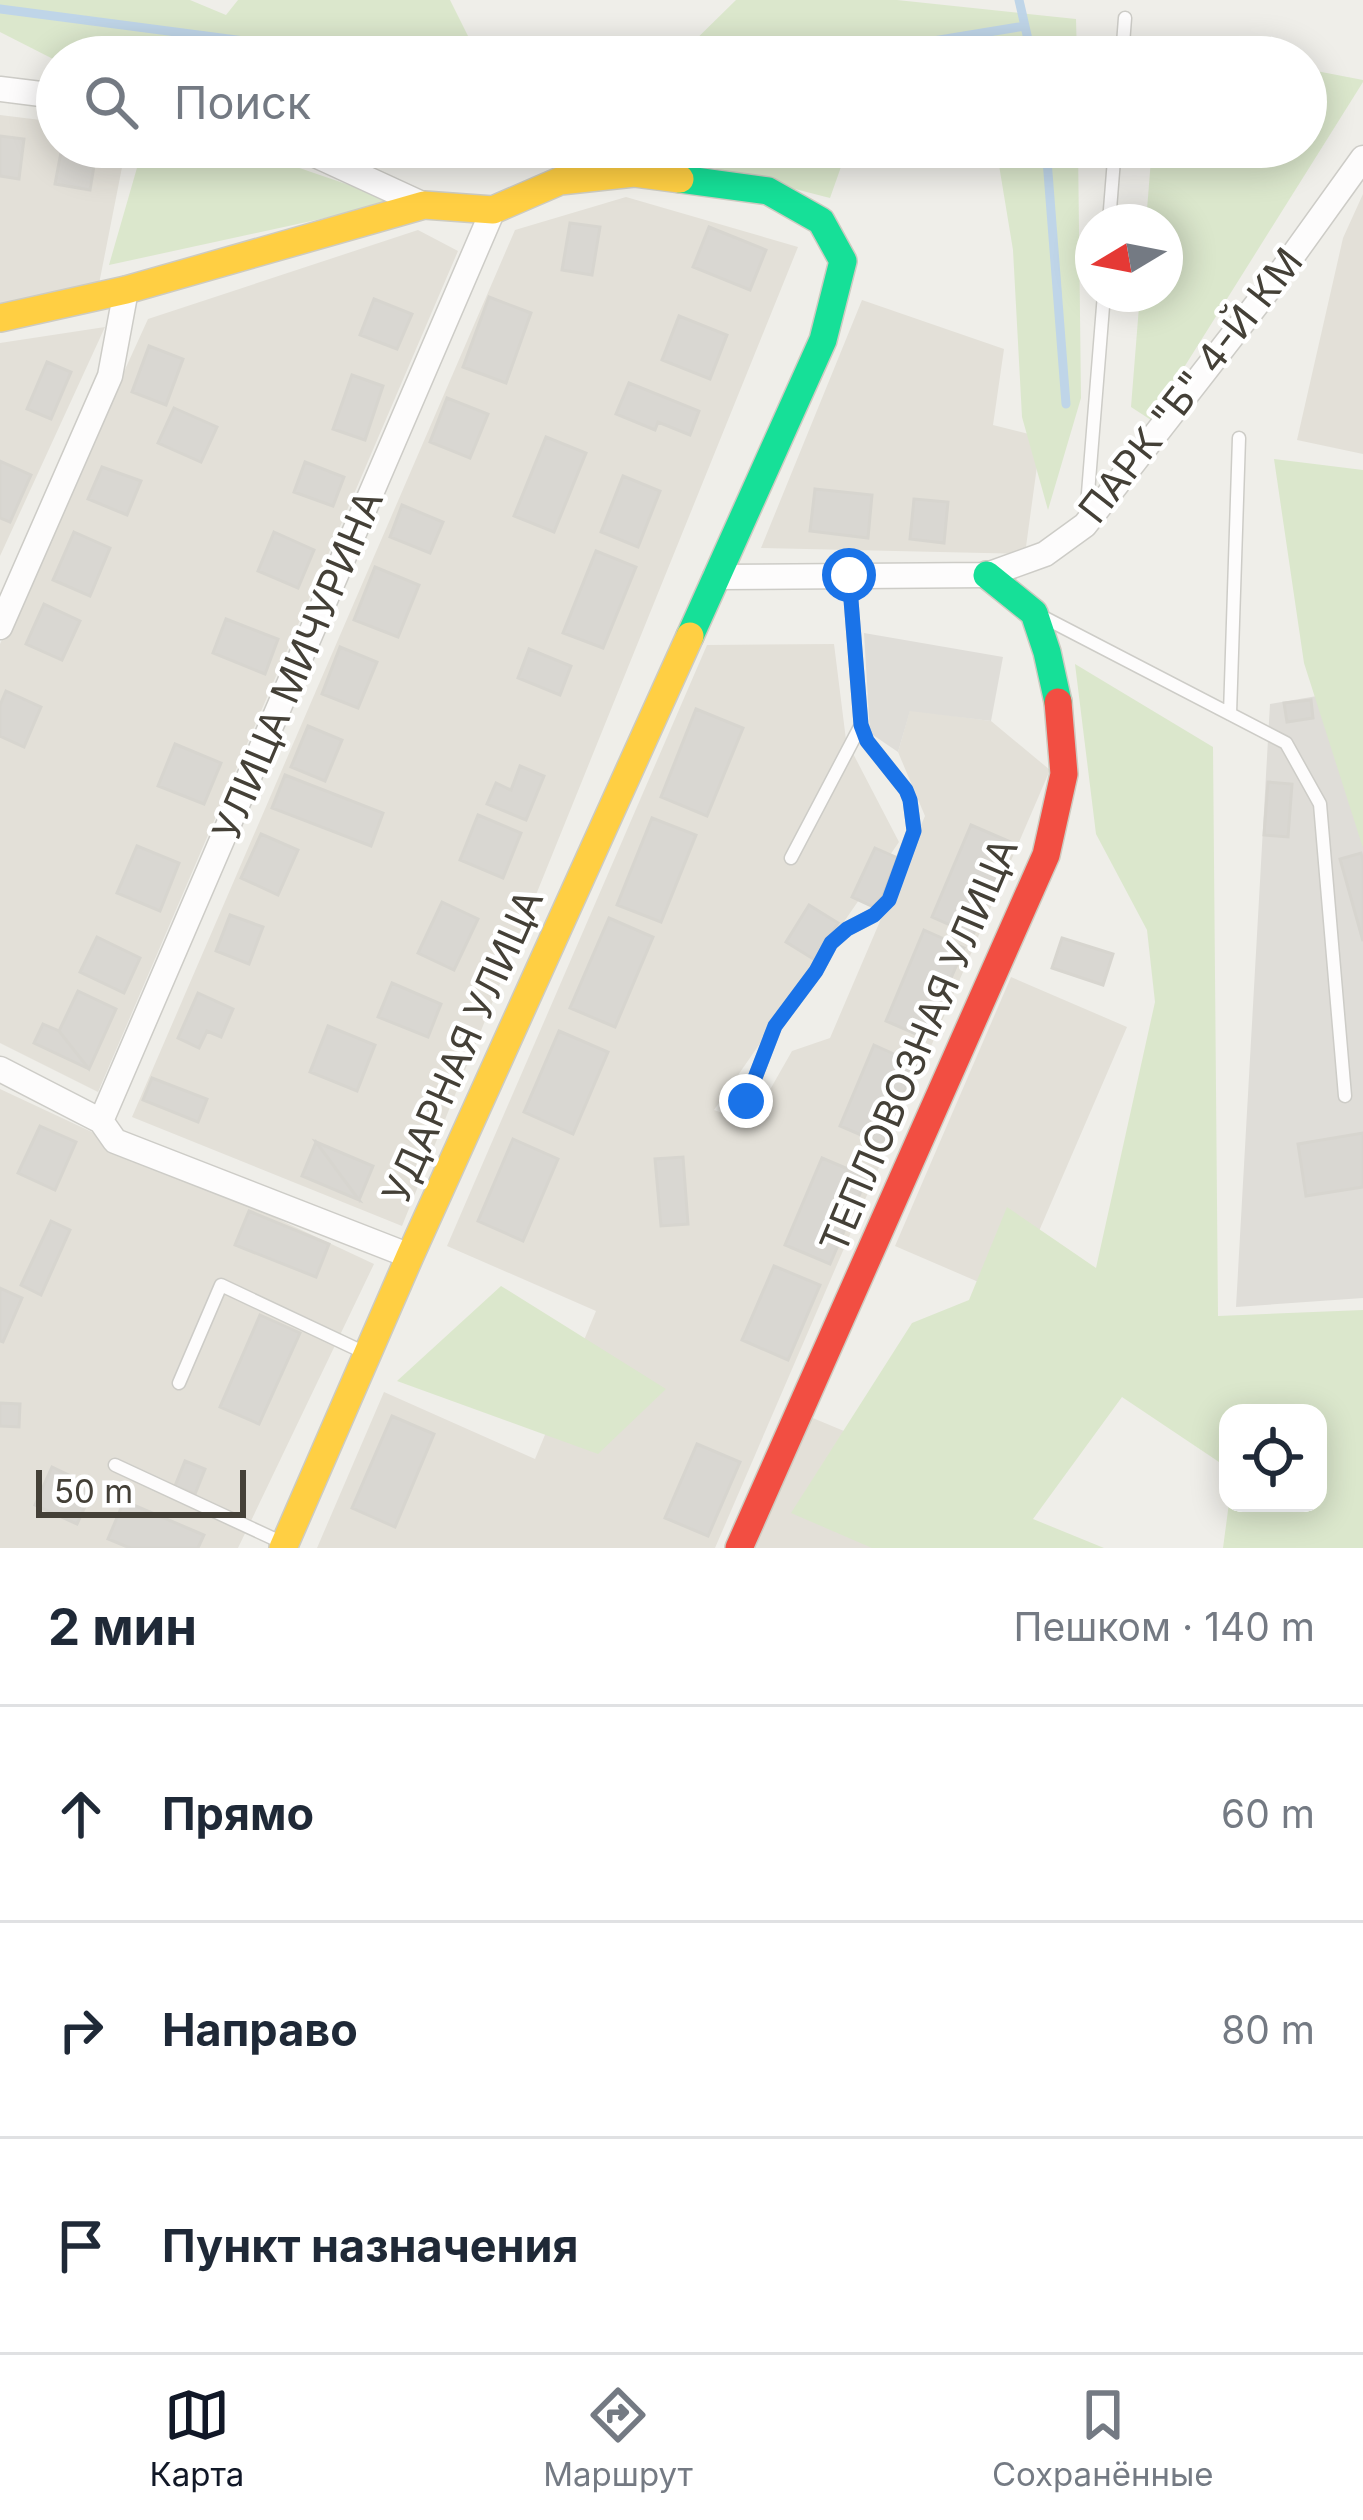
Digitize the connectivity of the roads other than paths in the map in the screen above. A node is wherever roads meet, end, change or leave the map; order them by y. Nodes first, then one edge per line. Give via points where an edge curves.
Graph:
1 (1125, 18) dead end
2 (1124, 36) edge
3 (0, 88) edge
4 (36, 93) edge
5 (1363, 158) edge
6 (344, 168) edge
7 (1113, 168) edge
8 (1110, 204) edge
9 (424, 205) junction
10 (493, 210) junction
11 (126, 290) junction
12 (1103, 312) edge
13 (0, 318) edge
14 (1239, 438) dead end
15 (1085, 525) junction
16 (849, 575) junction
17 (987, 575) junction
18 (716, 577) junction
19 (1034, 613) junction
20 (0, 627) edge
21 (1230, 713) junction
22 (861, 725) junction
23 (791, 858) dead end
24 (0, 1069) edge
25 (1345, 1096) dead end
26 (746, 1101) dead end
27 (101, 1121) junction
28 (410, 1256) junction
29 (368, 1354) junction
30 (178, 1383) dead end
31 (115, 1465) dead end
32 (284, 1546) edge
33 (739, 1548) edge

1 - 2 lane
3 - 4 street
5 - 15 street, ПАРК "Б" 4-Й КМ
6 - 9 street
7 - 8 lane
9 - 10 street
9 - 11 street
10 - 18 street, УДАРНАЯ УЛИЦА via 560,181 634,172 768,190 821,221 843,261 823,340
10 - 27 street, УЛИЦА МИЧУРИНА
11 - 13 street
11 - 20 street via 110,376
12 - 15 lane
14 - 21 lane
15 - 17 street, ПАРК "Б" 4-Й КМ via 1045,554
16 - 17 street
16 - 18 street
16 - 22 lane
17 - 19 street
18 - 28 street, УДАРНАЯ УЛИЦА
19 - 21 lane
19 - 33 street, ТЕПЛОВОЗНАЯ УЛИЦА via 1063,739 1064,774 1046,855
21 - 25 lane via 1286,743 1320,804
22 - 23 lane
22 - 26 lane via 906,790 914,831 889,900 831,943 775,1026
24 - 27 street
27 - 28 street via 116,1141
28 - 29 street, УДАРНАЯ УЛИЦА
29 - 30 lane via 221,1285
29 - 32 street, УДАРНАЯ УЛИЦА
31 - 32 lane

